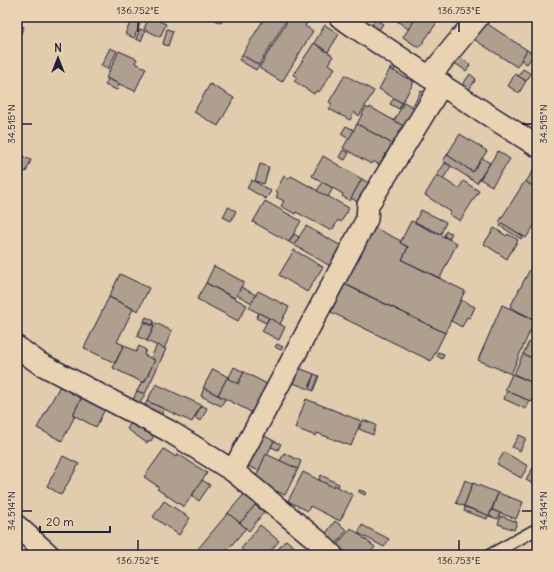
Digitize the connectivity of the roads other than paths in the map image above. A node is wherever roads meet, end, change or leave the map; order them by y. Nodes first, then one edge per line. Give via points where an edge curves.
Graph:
1 (340, 17) edge
2 (478, 17) edge
3 (436, 80) junction
4 (537, 146) edge
5 (17, 347) edge
6 (233, 471) junction
7 (17, 526) edge
8 (537, 529) edge
9 (47, 554) edge
10 (332, 555) edge
11 (490, 555) edge

1 - 3 street
2 - 3 street
3 - 4 street
3 - 6 street via 368,205 367,219
5 - 6 street via 39,363 168,431
6 - 10 street
7 - 9 street
8 - 11 lane

